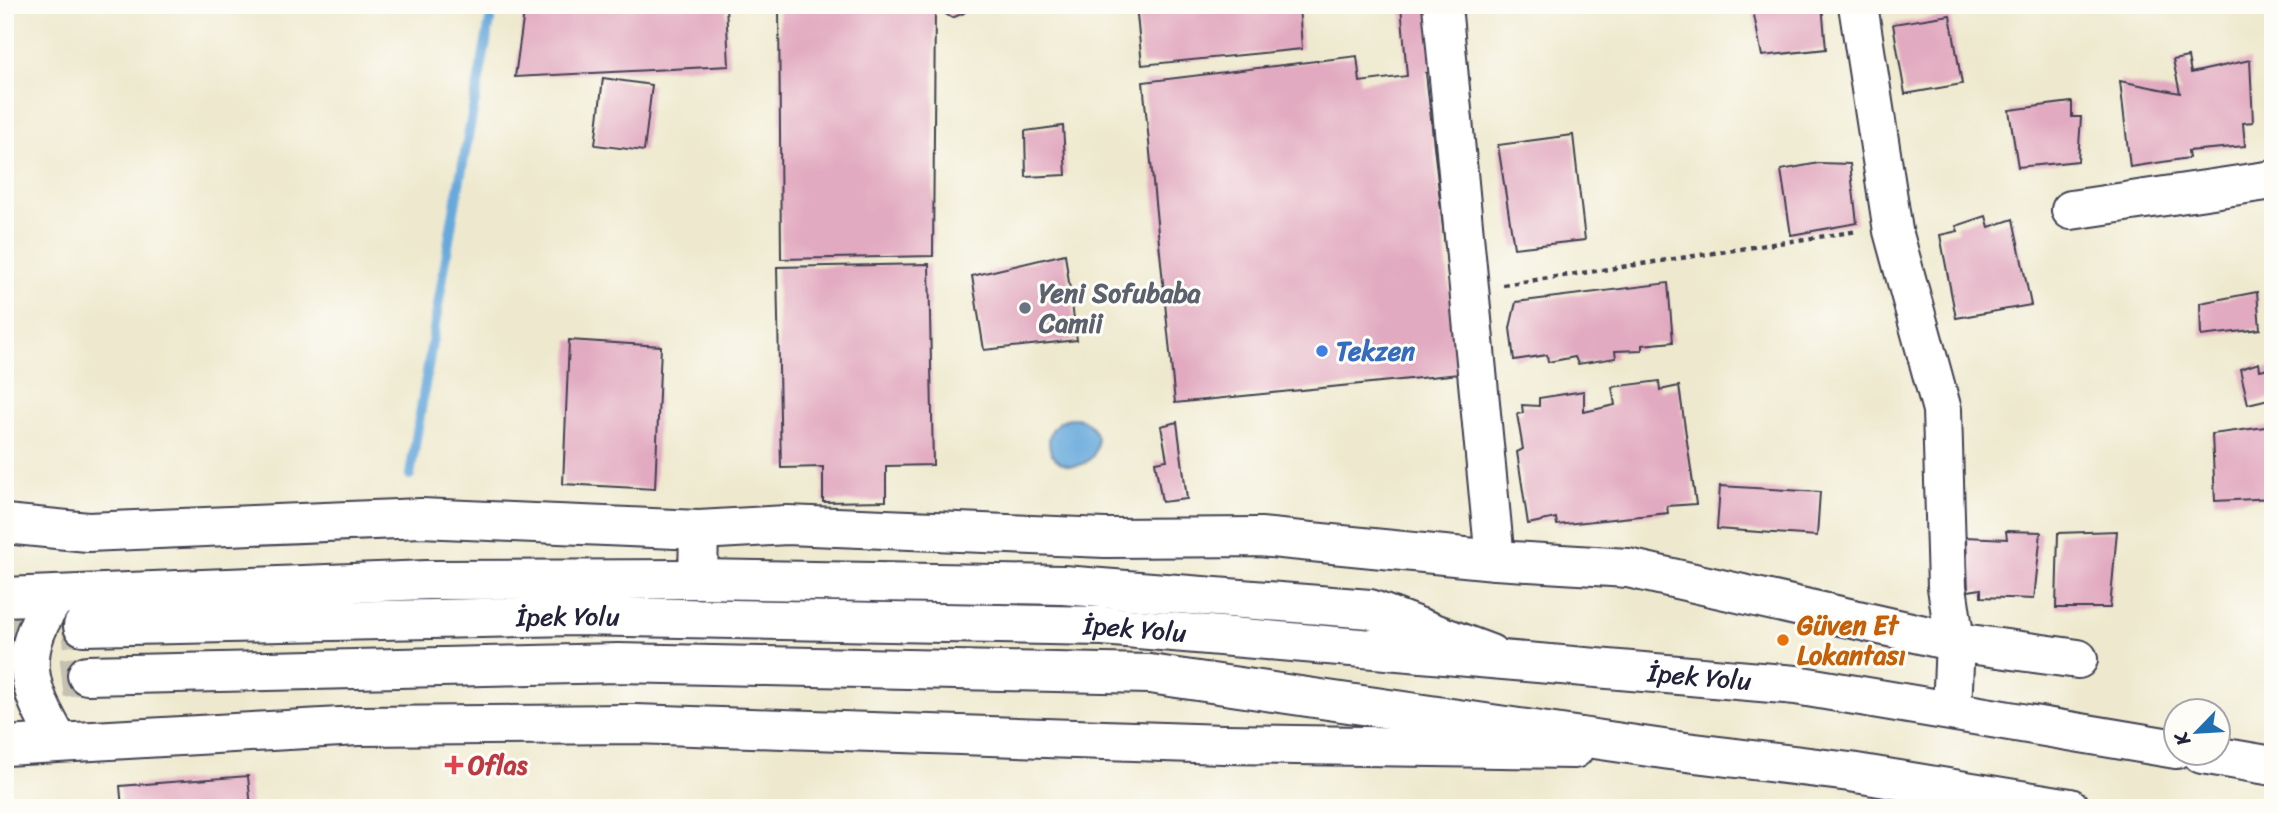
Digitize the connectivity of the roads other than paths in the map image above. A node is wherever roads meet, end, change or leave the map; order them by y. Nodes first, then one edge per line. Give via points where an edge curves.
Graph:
1 (1442, 5) edge
2 (1858, 5) edge
3 (2273, 180) edge
4 (2071, 211) dead end
5 (5, 524) edge
6 (699, 530) junction
7 (1495, 559) junction
8 (698, 579) junction
9 (57, 595) junction
10 (5, 597) edge
11 (83, 626) tunnel mouth
12 (1955, 642) junction
13 (2078, 659) dead end
14 (1505, 660) junction
15 (87, 675) tunnel mouth
16 (1952, 709) junction
17 (59, 742) junction
18 (5, 746) edge
19 (2162, 746) edge
20 (1670, 750) junction
21 (2232, 759) edge
22 (2273, 766) edge
23 (1850, 772) junction
24 (1924, 808) edge
25 (2070, 808) edge

1 - 7 main road
2 - 12 main road via 1893,231 1942,410 1947,587
3 - 4 main road
5 - 6 main road via 88,532 421,517
6 - 7 main road via 787,524 1105,538 1260,537
6 - 8 main road
7 - 12 main road via 1628,568
8 - 9 main road via 427,580
8 - 14 main road via 1063,585 1370,610
9 - 10 main road
9 - 17 main road via 39,619 27,662 38,704
11 - 14 main road, İpek Yolu via 575,616 1090,625
12 - 13 main road
12 - 16 main road
14 - 16 main road, İpek Yolu via 1796,685
15 - 20 main road, İpek Yolu via 618,663 1150,674
16 - 19 main road, İpek Yolu
17 - 18 main road
17 - 20 main road via 358,726 635,724 1223,744
20 - 23 main road, İpek Yolu
21 - 22 main road
23 - 24 main road
23 - 25 main road, İpek Yolu

